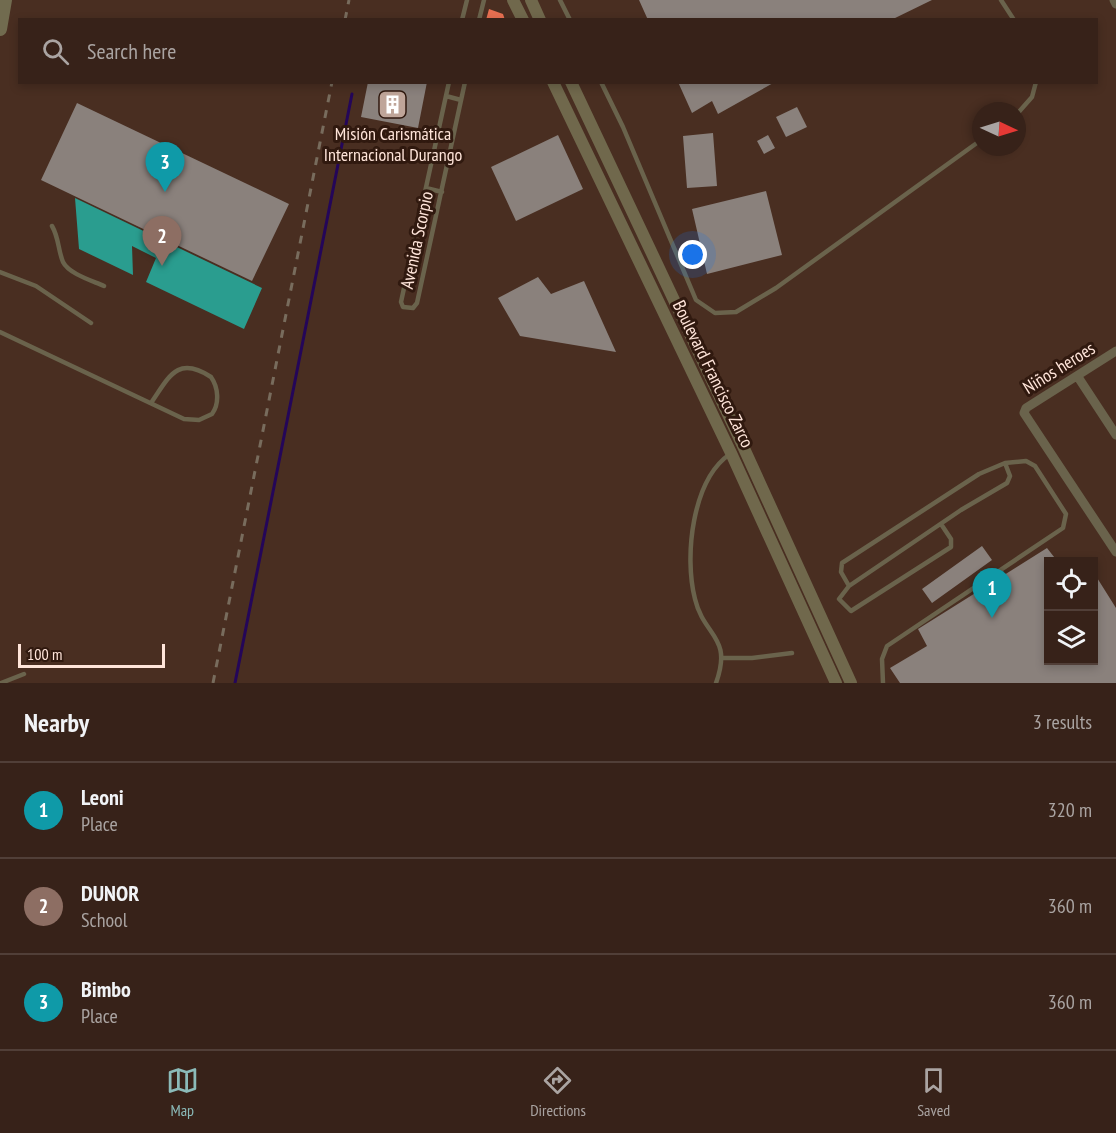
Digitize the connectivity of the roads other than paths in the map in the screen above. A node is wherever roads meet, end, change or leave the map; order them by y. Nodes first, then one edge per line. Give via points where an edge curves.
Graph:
1 (5, 0) edge
2 (467, 0) edge
3 (484, 0) edge
4 (513, 0) edge
5 (531, 0) edge
6 (560, 0) edge
7 (1001, 0) edge
8 (462, 18) edge
9 (480, 18) edge
10 (522, 18) edge
11 (539, 18) edge
12 (569, 18) edge
13 (1013, 18) edge
14 (0, 29) edge
15 (449, 84) edge
16 (465, 84) edge
17 (554, 84) edge
18 (571, 84) edge
19 (602, 84) edge
20 (1035, 84) edge
21 (446, 96) junction
22 (461, 100) junction
23 (1026, 104) edge
24 (972, 146) edge
25 (434, 155) junction
26 (449, 158) junction
27 (426, 188) junction
28 (442, 192) junction
29 (630, 205) junction
30 (616, 212) junction
31 (52, 226) dead end
32 (0, 272) edge
33 (104, 286) dead end
34 (90, 323) dead end
35 (0, 332) edge
36 (1116, 351) edge
37 (1078, 377) junction
38 (151, 403) junction
39 (736, 432) junction
40 (1116, 435) edge
41 (724, 439) junction
42 (731, 453) junction
43 (1005, 463) junction
44 (762, 488) junction
45 (750, 494) junction
46 (941, 524) junction
47 (1116, 552) edge
48 (849, 586) junction
49 (824, 623) junction
50 (812, 629) junction
51 (792, 653) dead end
52 (722, 658) junction
53 (24, 674) dead end
54 (1, 683) edge
55 (716, 683) edge
56 (836, 683) edge
57 (851, 683) edge
58 (884, 683) edge

1 - 14 main road
2 - 8 lane
3 - 9 lane
4 - 10 main road
5 - 11 main road
6 - 12 lane
7 - 13 lane
15 - 21 lane, Avenida Scorpio
16 - 22 lane, Avenida Scorpio
17 - 30 main road, Boulevard Francisco Zarco
18 - 29 main road, Boulevard Francisco Zarco
19 - 24 lane via 696,300 715,313 736,312 776,288
20 - 23 lane
21 - 22 lane
21 - 25 lane, Avenida Scorpio
22 - 26 lane, Avenida Scorpio
25 - 26 lane
25 - 27 lane, Avenida Scorpio
26 - 28 lane, Avenida Scorpio
27 - 28 lane
27 - 28 lane, Avenida Scorpio via 403,307 413,308 417,303
29 - 30 main road
29 - 39 main road, Boulevard Francisco Zarco
30 - 41 main road, Boulevard Francisco Zarco
31 - 33 lane via 64,265
32 - 34 lane via 36,286
35 - 38 lane
36 - 37 street, Niños heroes
37 - 40 street
37 - 47 street, Niños heroes via 1026,408 1025,415
38 - 38 lane via 174,370 182,367 211,377 217,393 216,410 199,420 184,419
39 - 41 main road
39 - 44 main road, Boulevard Francisco Zarco
41 - 42 main road, Boulevard Francisco Zarco
42 - 45 main road, Boulevard Francisco Zarco
42 - 52 lane via 709,474 689,560 696,604 721,647
43 - 46 lane via 1010,476 1007,483
43 - 48 lane via 979,474 845,560 841,572
43 - 58 lane via 1026,461 1035,466 1066,514 1066,525 887,646 882,658
44 - 45 main road
44 - 49 main road, Boulevard Francisco Zarco
45 - 50 main road, Boulevard Francisco Zarco
46 - 48 lane
46 - 48 lane via 951,539 951,547 850,611 839,599
49 - 50 main road
49 - 57 main road, Boulevard Francisco Zarco
50 - 56 main road, Boulevard Francisco Zarco
51 - 52 lane
52 - 55 lane
53 - 54 lane

